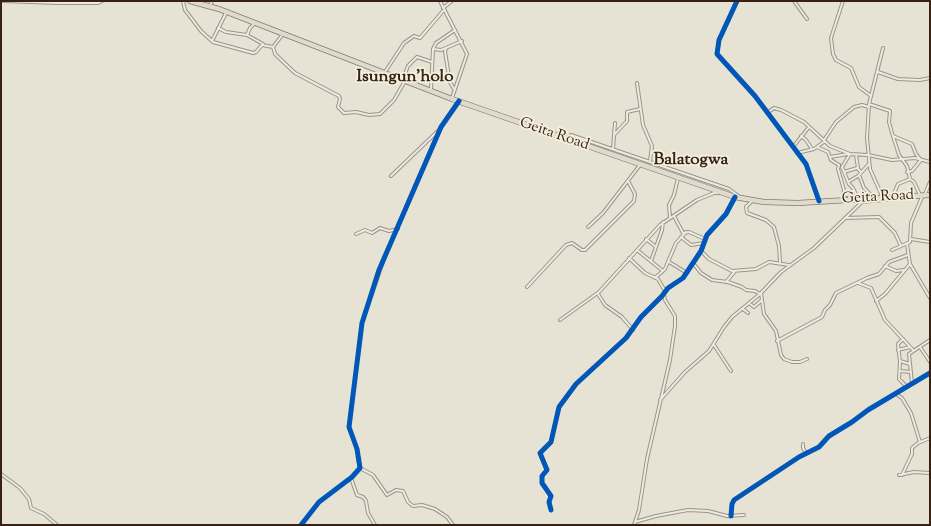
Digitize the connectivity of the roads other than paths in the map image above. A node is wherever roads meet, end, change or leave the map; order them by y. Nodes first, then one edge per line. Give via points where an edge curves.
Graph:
1 (3, 1) edge
2 (102, 1) edge
3 (183, 1) edge
4 (190, 1) edge
5 (440, 1) edge
6 (452, 1) edge
7 (737, 1) edge
8 (794, 1) edge
9 (842, 1) edge
10 (211, 4) edge
11 (443, 9) junction
12 (229, 12) junction
13 (807, 19) dead end
14 (256, 23) junction
15 (218, 28) junction
16 (455, 30) junction
17 (284, 34) junction
18 (247, 36) junction
19 (212, 41) junction
20 (462, 41) junction
21 (266, 45) junction
22 (273, 47) junction
23 (446, 48) junction
24 (883, 48) dead end
25 (433, 49) junction
26 (432, 62) junction
27 (878, 72) junction
28 (384, 73) junction
29 (433, 76) junction
30 (930, 78) edge
31 (404, 80) junction
32 (450, 82) junction
33 (637, 83) dead end
34 (454, 90) junction
35 (431, 91) junction
36 (871, 96) junction
37 (452, 99) junction
38 (458, 101) junction
39 (869, 105) junction
40 (640, 109) junction
41 (767, 113) junction
42 (615, 123) dead end
43 (442, 127) junction
44 (810, 127) junction
45 (571, 135) dead end
46 (614, 135) junction
47 (801, 136) junction
48 (893, 136) junction
49 (824, 141) junction
50 (793, 147) junction
51 (817, 147) junction
52 (613, 149) junction
53 (812, 149) junction
54 (798, 153) junction
55 (850, 154) junction
56 (856, 155) junction
57 (868, 155) junction
58 (830, 157) junction
59 (901, 159) junction
60 (921, 160) junction
61 (650, 162) junction
62 (930, 162) edge
63 (869, 164) junction
64 (641, 165) junction
65 (841, 166) junction
66 (858, 168) junction
67 (844, 172) junction
68 (861, 172) junction
69 (907, 172) junction
70 (859, 175) junction
71 (391, 176) dead end
72 (678, 178) junction
73 (910, 179) junction
74 (628, 182) junction
75 (848, 182) junction
76 (930, 182) edge
77 (854, 190) junction
78 (722, 193) junction
79 (844, 194) junction
80 (926, 196) edge
81 (735, 197) junction
82 (895, 197) junction
83 (874, 198) junction
84 (883, 198) junction
85 (744, 200) junction
86 (843, 200) junction
87 (859, 200) junction
88 (752, 201) junction
89 (819, 201) junction
90 (674, 216) junction
91 (670, 218) junction
92 (844, 218) junction
93 (663, 222) junction
94 (588, 227) dead end
95 (398, 228) junction
96 (686, 232) junction
97 (356, 234) dead end
98 (681, 237) junction
99 (646, 239) junction
100 (706, 239) junction
101 (911, 239) junction
102 (930, 242) edge
103 (704, 243) junction
104 (907, 244) junction
105 (901, 246) junction
106 (656, 248) junction
107 (636, 250) junction
108 (892, 250) dead end
109 (701, 251) junction
110 (908, 255) junction
111 (629, 258) junction
112 (650, 261) junction
113 (669, 262) junction
114 (780, 262) junction
115 (693, 263) junction
116 (910, 264) junction
117 (790, 265) junction
118 (885, 266) junction
119 (904, 270) junction
120 (735, 271) junction
121 (664, 272) junction
122 (687, 273) junction
123 (656, 278) junction
124 (726, 282) junction
125 (858, 283) junction
126 (527, 287) dead end
127 (664, 293) junction
128 (761, 293) junction
129 (597, 294) junction
130 (930, 298) edge
131 (762, 300) junction
132 (876, 301) junction
133 (749, 303) junction
134 (743, 309) junction
135 (748, 313) dead end
136 (560, 320) dead end
137 (633, 330) junction
138 (903, 339) junction
139 (930, 340) edge
140 (777, 341) junction
141 (714, 345) junction
142 (910, 347) junction
143 (920, 347) junction
144 (898, 350) junction
145 (913, 350) junction
146 (807, 359) dead end
147 (929, 359) edge
148 (900, 361) junction
149 (930, 362) edge
150 (911, 364) junction
151 (730, 371) dead end
152 (900, 371) junction
153 (911, 372) junction
154 (930, 373) edge
155 (912, 384) junction
156 (907, 387) junction
157 (896, 394) junction
158 (660, 400) junction
159 (930, 438) edge
160 (920, 442) junction
161 (803, 444) dead end
162 (806, 454) junction
163 (360, 468) junction
164 (930, 473) edge
165 (1, 474) edge
166 (351, 478) junction
167 (551, 510) dead end
168 (744, 515) dead end
169 (731, 516) junction
170 (635, 524) edge
171 (56, 525) edge
172 (301, 525) edge
173 (375, 525) edge
174 (453, 525) edge

1 - 2 street
3 - 19 street via 185,10
4 - 10 highway, Geita Road
5 - 11 street
6 - 11 street
7 - 41 street via 719,40 717,54
8 - 13 street
9 - 36 street via 831,38 833,54 836,60 851,68 859,87
10 - 12 highway, Geita Road
11 - 16 street
11 - 28 street via 422,37 414,36 404,43
12 - 14 highway, Geita Road
12 - 15 street
14 - 17 highway, Geita Road
14 - 18 street via 250,28
15 - 18 street
15 - 19 street
16 - 20 street
16 - 25 street via 436,43
17 - 22 street
17 - 28 highway, Geita Road
18 - 21 street
19 - 21 street via 252,53 261,45
20 - 23 street
20 - 34 street via 467,58
21 - 22 street
22 - 31 street via 275,54 293,72 339,96 338,108 346,114 382,113 394,100
23 - 25 street
23 - 32 street
24 - 27 street
25 - 26 street
26 - 29 street
26 - 31 street via 416,58 408,66
27 - 30 street via 898,79
27 - 36 street
28 - 31 highway, Geita Road
29 - 32 street via 441,76
29 - 35 street
31 - 35 highway, Geita Road
32 - 34 street
33 - 40 street
34 - 37 street
35 - 37 highway, Geita Road
36 - 39 street
37 - 38 highway, Geita Road
38 - 43 street
38 - 64 highway, Geita Road
39 - 48 street via 890,111 889,122
39 - 49 street via 854,107 836,122
39 - 57 street
40 - 46 street via 627,112 627,121
40 - 61 street via 643,125 652,146
41 - 44 street via 776,108
41 - 50 street
42 - 46 street
43 - 71 street
43 - 95 street
44 - 47 street
44 - 49 street
45 - 52 street
46 - 52 street
47 - 50 street
47 - 53 street
48 - 59 street
48 - 60 street via 912,144
49 - 51 street
49 - 55 street
50 - 54 street
51 - 53 street
51 - 58 street via 828,152
52 - 61 street
53 - 54 street
54 - 89 street via 808,168
55 - 56 street
55 - 58 street
55 - 65 street
56 - 57 street
56 - 66 street
57 - 59 street via 892,160
57 - 63 street
58 - 65 street
59 - 60 street
59 - 69 street
60 - 62 street
60 - 69 street via 912,171
61 - 85 street via 729,188
63 - 68 street
63 - 84 street
64 - 72 highway, Geita Road
64 - 74 street
65 - 67 street
65 - 79 street via 838,171
66 - 67 street
66 - 68 street
67 - 75 street
68 - 70 street
69 - 73 street
70 - 75 street
70 - 83 street via 864,188
72 - 78 highway, Geita Road
72 - 91 street via 669,205
73 - 80 street
73 - 82 street via 898,184 894,191
74 - 94 street
74 - 126 street via 634,194 634,201 586,250 572,243 566,245
75 - 77 street
76 - 80 street
77 - 79 street via 847,195
77 - 87 street
78 - 81 highway, Geita Road
78 - 90 street via 706,196
79 - 86 street
80 - 82 highway, Geita Road
80 - 87 street
80 - 101 street via 911,223
81 - 85 highway, Geita Road
81 - 100 street via 726,214
82 - 84 highway, Geita Road
83 - 84 highway, Geita Road
83 - 87 highway, Geita Road
85 - 88 highway, Geita Road
86 - 87 highway, Geita Road
86 - 89 highway, Geita Road
87 - 92 street
88 - 89 highway, Geita Road
88 - 114 street via 746,207 747,214 766,220 776,231
90 - 91 street
90 - 96 street via 683,232
91 - 93 street
92 - 105 street via 879,217 895,233
92 - 117 street via 814,248
93 - 99 street
93 - 106 street
95 - 97 street via 388,231 380,228 372,233 365,230
95 - 163 street via 375,280 358,339 348,427 357,449
96 - 98 street
96 - 100 street
98 - 103 street via 691,245
98 - 113 street via 676,242
99 - 106 street
99 - 107 street
100 - 103 street
101 - 102 street
101 - 104 street
103 - 109 street
104 - 105 street
104 - 110 street
105 - 108 street
106 - 112 street
107 - 111 street
107 - 112 street
109 - 115 street
109 - 120 street via 715,263
110 - 116 street
110 - 118 street
111 - 123 street via 645,273
111 - 129 street
112 - 121 street
113 - 121 street
113 - 122 street
114 - 117 street
114 - 120 street via 769,262 756,269
115 - 122 street
115 - 124 street via 711,280
116 - 119 street
116 - 130 street
117 - 128 street
118 - 119 street via 896,271
118 - 125 street via 880,274
119 - 132 street
120 - 124 street
121 - 123 street
122 - 127 street via 681,281 669,286
123 - 127 street via 661,282
124 - 128 street
125 - 132 street via 869,286
125 - 140 street via 834,295 822,317
127 - 137 street
127 - 158 street via 675,320 670,360
128 - 131 street
128 - 133 street
129 - 136 street
129 - 137 street via 605,305 622,317
131 - 133 street via 753,307
131 - 140 street via 764,314 774,328
132 - 138 street via 888,325
133 - 134 street
134 - 135 street
134 - 141 street via 724,327
137 - 167 street via 574,387 559,407 551,442 540,453 547,470 542,476 542,483 551,496
138 - 142 street
138 - 144 street via 898,344
139 - 143 street
140 - 146 street via 784,359 800,362
141 - 151 street
141 - 158 street
142 - 144 street
142 - 145 street
143 - 145 street
143 - 147 street
144 - 148 street
145 - 150 street via 909,354
147 - 149 street
148 - 150 street
148 - 152 street
150 - 153 street
152 - 153 street
152 - 156 street via 900,381
153 - 155 street
154 - 155 street
155 - 156 street
156 - 157 street
157 - 160 street via 904,400 911,413
157 - 162 street via 868,410
158 - 170 street
159 - 160 street
160 - 164 street via 912,449 901,475 914,472
161 - 162 street
162 - 169 street via 734,500
163 - 166 street
163 - 174 street via 373,475 387,495 396,490 403,492 410,504 435,509
165 - 171 street via 20,488 29,499 31,508 44,514
166 - 172 street via 319,502
166 - 173 street via 357,495 366,501 368,513
168 - 169 street
169 - 170 street via 705,510 688,510 656,516

